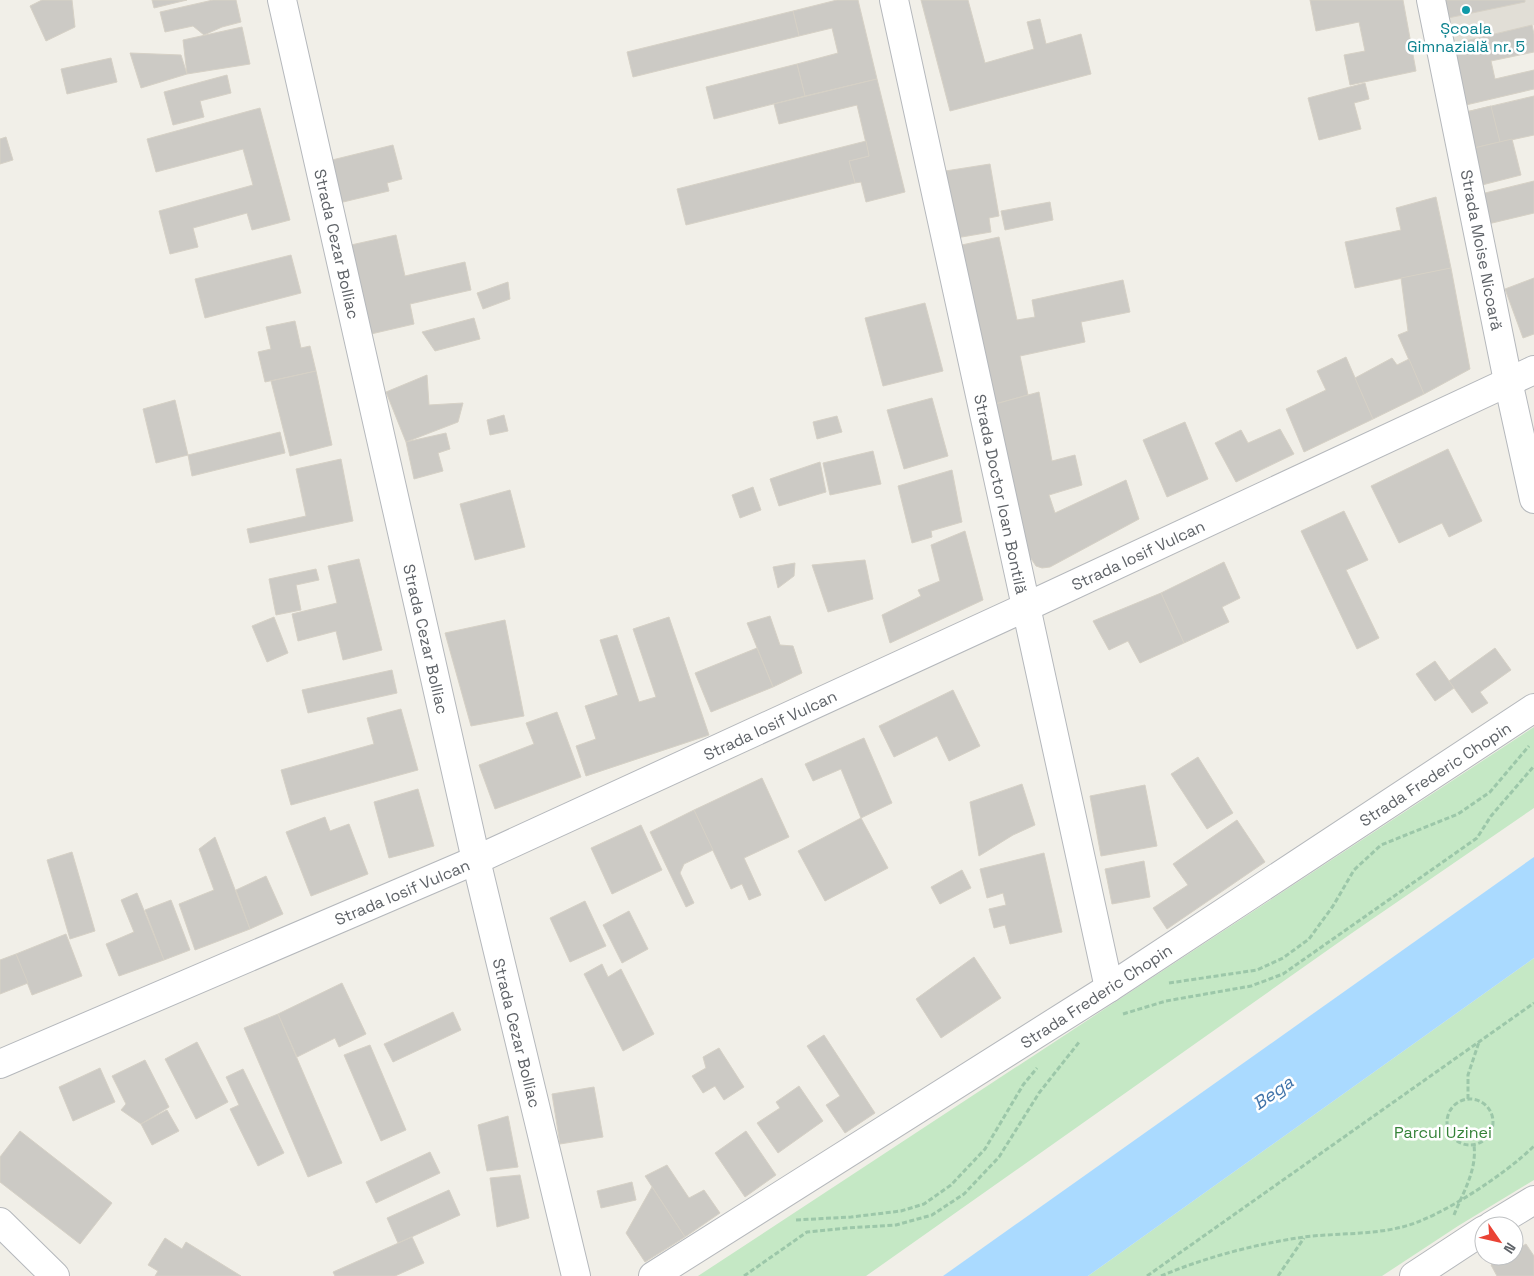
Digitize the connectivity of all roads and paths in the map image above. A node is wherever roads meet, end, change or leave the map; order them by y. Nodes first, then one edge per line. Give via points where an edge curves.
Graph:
1 (282, 0) edge
2 (894, 0) edge
3 (1431, 0) edge
4 (1534, 370) edge
5 (1508, 381) junction
6 (1534, 499) edge
7 (1026, 608) junction
8 (1534, 708) edge
9 (1533, 742) dead end
10 (1534, 766) edge
11 (476, 860) junction
12 (1162, 985) dead end
13 (1109, 988) junction
14 (1534, 1003) edge
15 (1115, 1018) dead end
16 (1085, 1034) dead end
17 (1480, 1041) junction
18 (0, 1064) edge
19 (1040, 1064) dead end
20 (1468, 1099) junction
21 (1474, 1145) junction
22 (1534, 1146) edge
23 (1461, 1198) junction
24 (1534, 1200) edge
25 (1508, 1216) edge
26 (788, 1221) dead end
27 (0, 1222) edge
28 (1474, 1236) edge
29 (1304, 1237) junction
30 (1460, 1244) junction
31 (55, 1276) edge
32 (576, 1276) edge
33 (653, 1276) edge
34 (744, 1276) edge
35 (1147, 1276) edge
36 (1162, 1276) edge
37 (1278, 1276) edge
38 (1414, 1276) edge

1 - 11 street, Strada Cezar Bolliac
2 - 7 street, Strada Doctor Ioan Bontilă
3 - 5 street, Strada Moise Nicoară
4 - 5 street, Strada Iosif Vulcan
5 - 6 street, Strada Moise Nicoară
5 - 7 street, Strada Iosif Vulcan
7 - 11 street, Strada Iosif Vulcan
7 - 13 street, Strada Doctor Ioan Bontilă
8 - 13 street, Strada Frederic Chopin
9 - 12 path via 1490,792 1466,809 1381,845 1354,870 1309,939 1284,958 1257,970
10 - 15 path via 1491,816 1477,838 1283,974 1251,986 1166,1001
11 - 18 street, Strada Iosif Vulcan
11 - 32 street, Strada Cezar Bolliac
13 - 33 street, Strada Frederic Chopin
14 - 17 path
16 - 34 path via 1039,1093 999,1158 964,1194 932,1215 896,1225 806,1232
17 - 20 path via 1468,1075
17 - 35 path
19 - 26 path via 985,1149 951,1184 924,1204 891,1212
20 - 21 path via 1484,1103 1493,1122 1487,1137
20 - 21 path via 1457,1102 1448,1115 1447,1123 1456,1140
21 - 23 path via 1474,1164
22 - 23 path
23 - 29 path via 1430,1217 1402,1227
23 - 30 path via 1453,1225
24 - 25 street
27 - 31 street
28 - 30 street
29 - 36 path via 1240,1250
29 - 37 path
30 - 38 street

